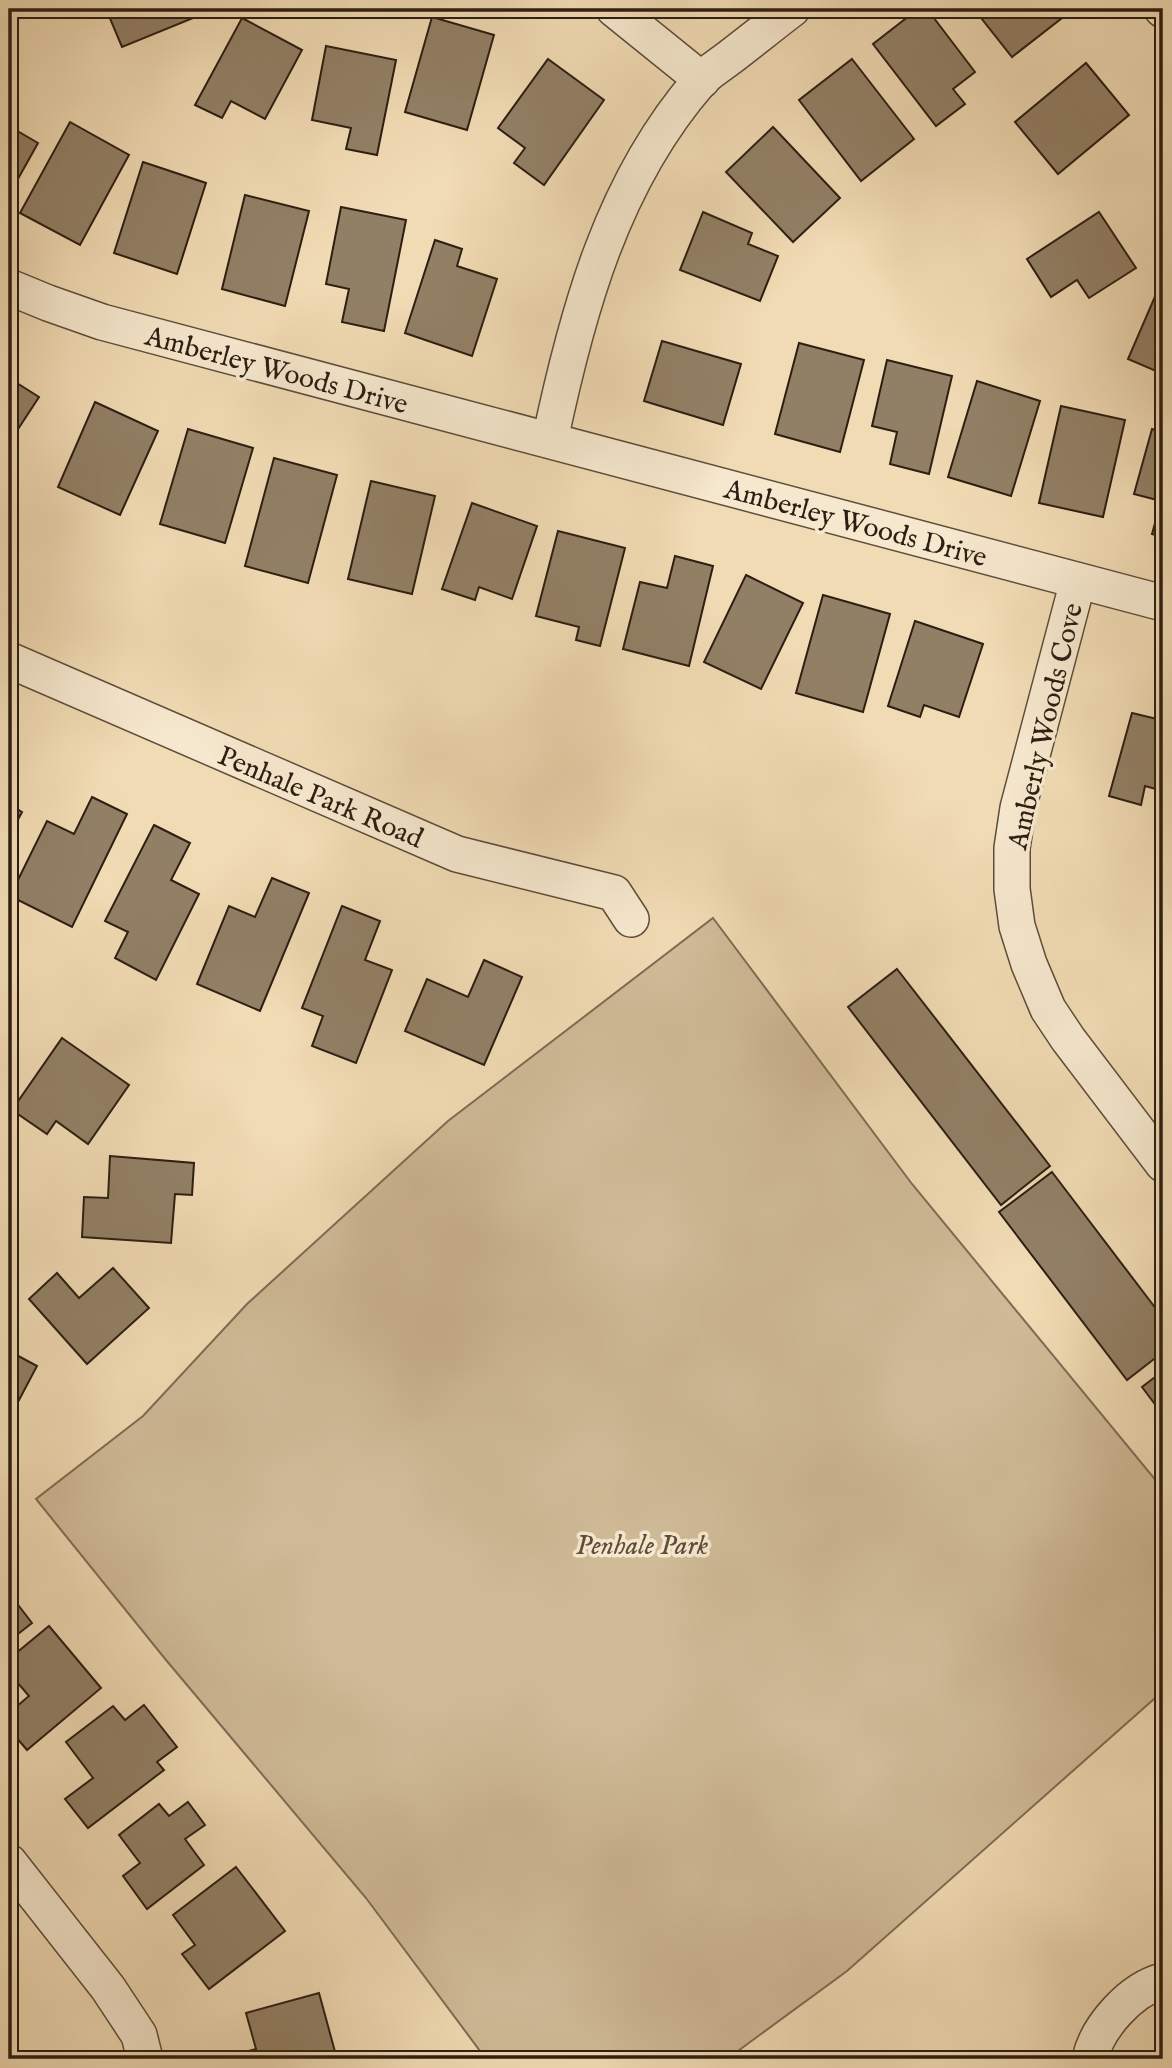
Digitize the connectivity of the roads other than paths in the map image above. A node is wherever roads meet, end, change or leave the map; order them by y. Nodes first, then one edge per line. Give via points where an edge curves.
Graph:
1 (614, 9) edge
2 (792, 9) edge
3 (702, 79) junction
4 (9, 286) edge
5 (550, 440) junction
6 (1078, 581) junction
7 (1163, 603) edge
8 (9, 660) edge
9 (631, 919) dead end
10 (1163, 1164) edge
11 (9, 1862) edge
12 (1163, 1981) edge
13 (145, 2059) edge
14 (1090, 2059) edge

1 - 3 street
2 - 3 street
3 - 5 street via 656,141 618,209 598,259
4 - 5 street, Amberley Woods Drive via 102,322
5 - 6 street, Amberley Woods Drive
6 - 7 street, Amberley Woods Drive
6 - 10 street, Amberly Woods Cove via 1018,808 1012,848 1017,926 1048,1009
8 - 9 street, Penhale Park Road via 457,854 614,893
11 - 13 street via 108,1988 139,2035
12 - 14 street via 1151,1984 1116,2014 1093,2045

